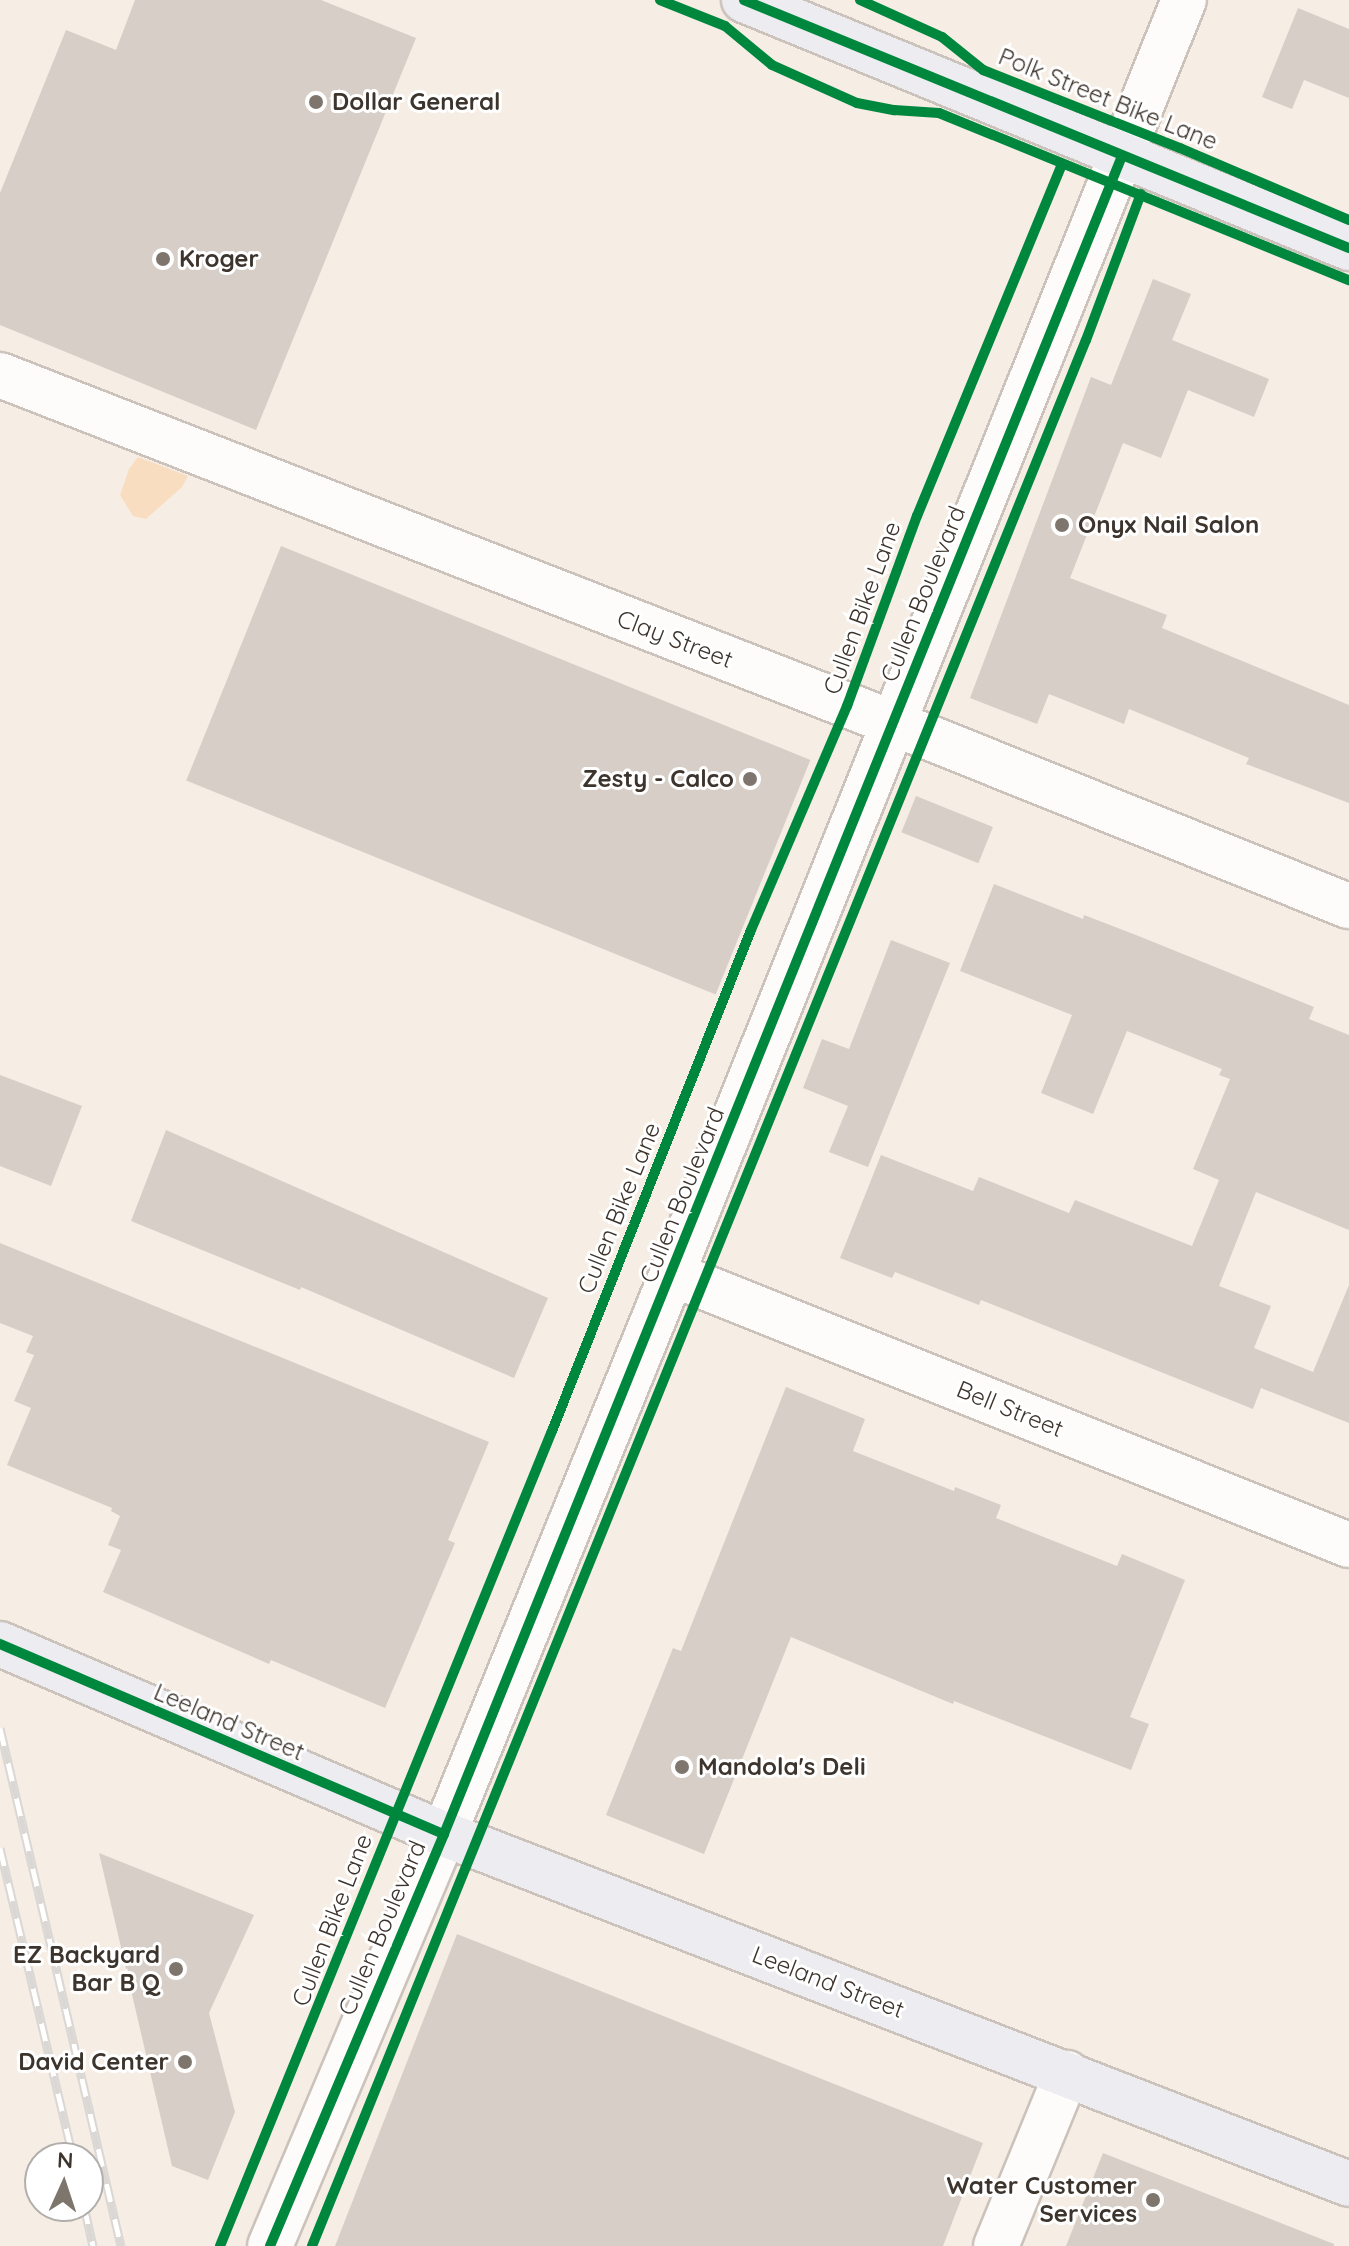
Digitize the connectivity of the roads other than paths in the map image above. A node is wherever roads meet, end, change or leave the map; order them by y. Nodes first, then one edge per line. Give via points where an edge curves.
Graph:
1 (744, 0) edge
2 (1184, 0) edge
3 (1122, 156) junction
4 (1349, 248) edge
5 (0, 375) edge
6 (893, 723) junction
7 (1349, 906) edge
8 (672, 1274) junction
9 (1349, 1545) edge
10 (0, 1644) edge
11 (444, 1834) junction
12 (1067, 2073) junction
13 (1349, 2184) edge
14 (270, 2246) edge
15 (996, 2246) edge

1 - 3 main road
2 - 3 street, Cullen Boulevard
3 - 4 main road
3 - 6 street, Cullen Boulevard
5 - 6 street, Clay Street
6 - 7 street, Clay Street
6 - 8 street, Cullen Boulevard
8 - 9 street, Bell Street
8 - 11 street, Cullen Boulevard
10 - 11 main road, Leeland Street
11 - 12 main road, Leeland Street
11 - 14 street, Cullen Boulevard
12 - 13 main road, Leeland Street
12 - 15 street

